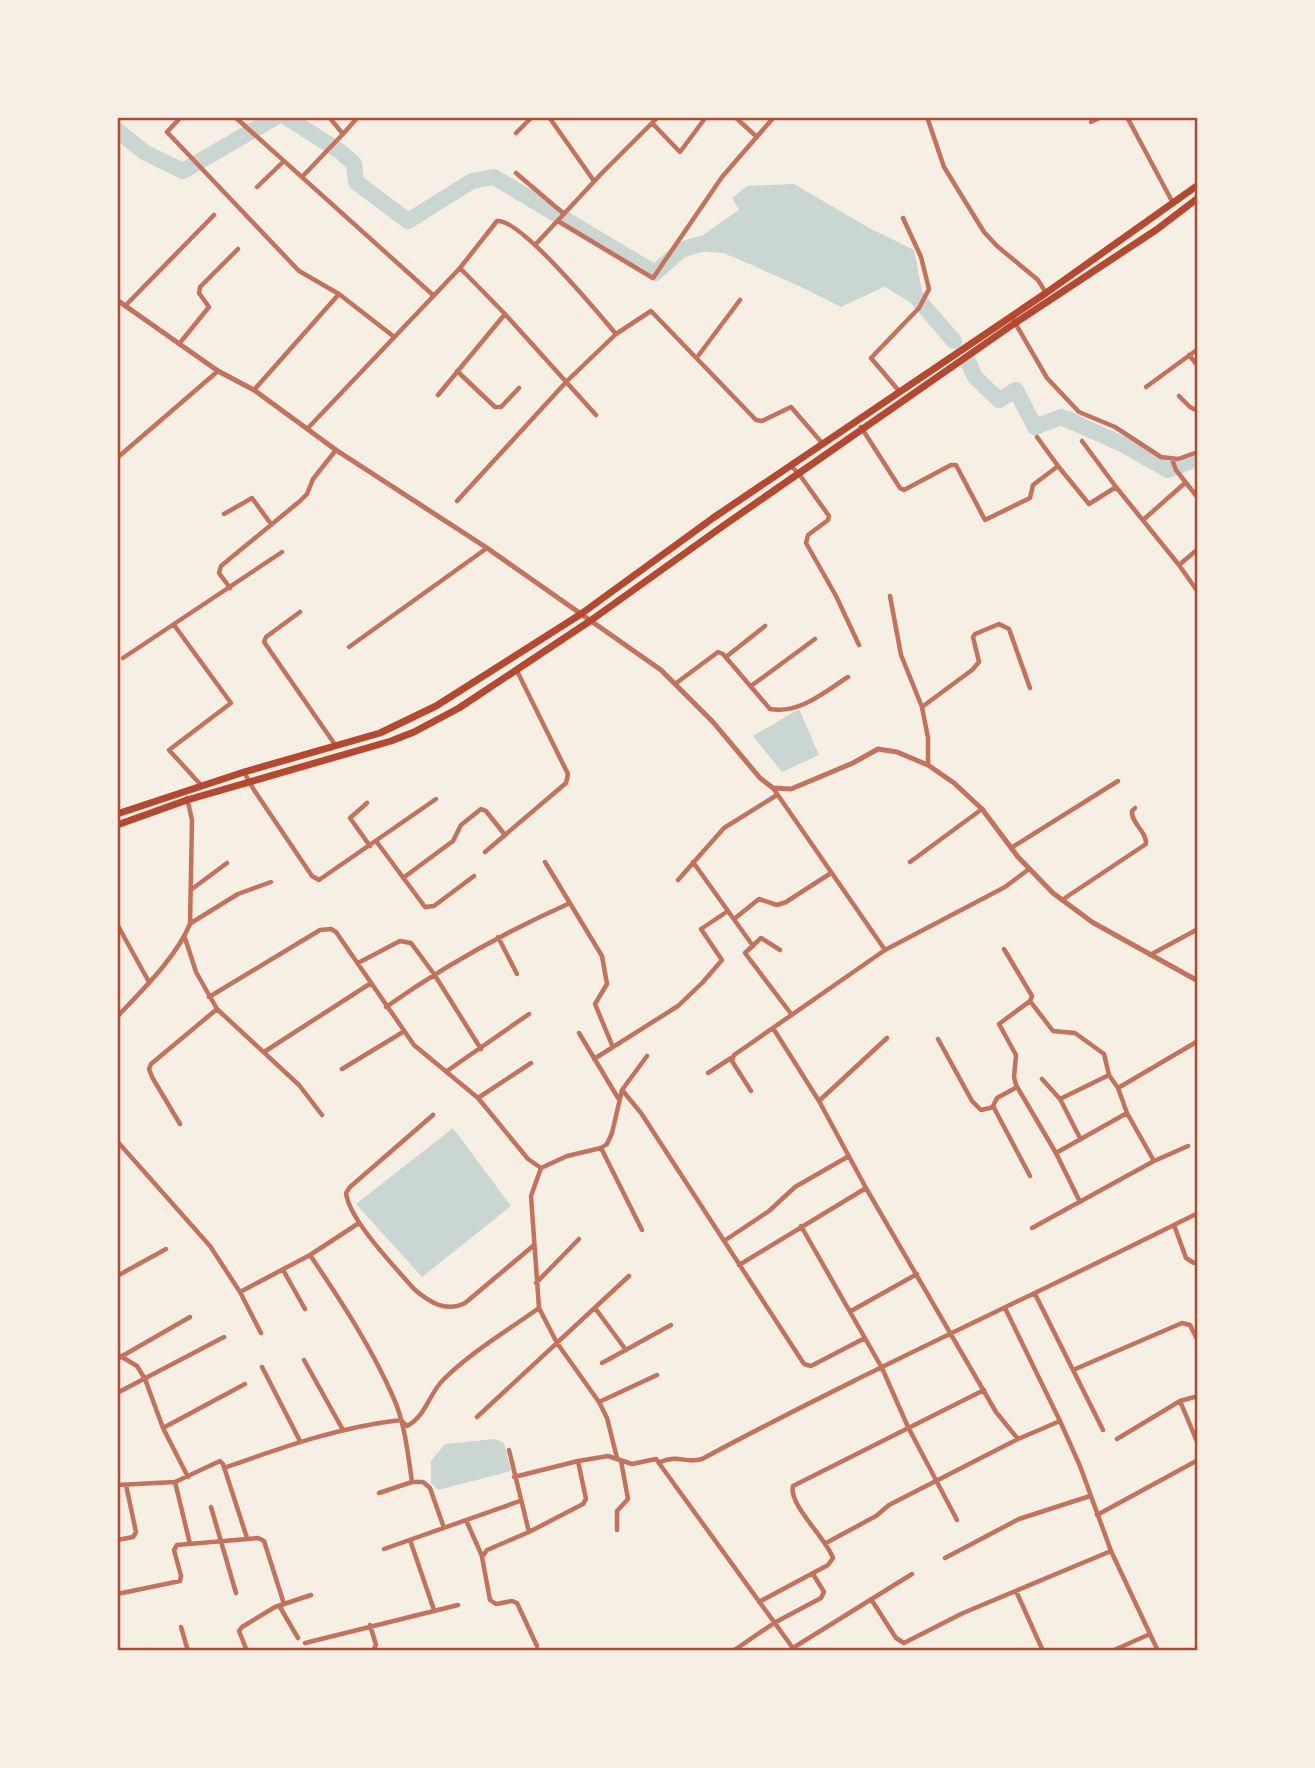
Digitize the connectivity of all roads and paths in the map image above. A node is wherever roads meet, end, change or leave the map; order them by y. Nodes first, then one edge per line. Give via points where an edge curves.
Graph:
1 (181, 117) edge
2 (235, 117) edge
3 (329, 117) edge
4 (358, 117) edge
5 (532, 117) edge
6 (548, 117) edge
7 (658, 117) edge
8 (706, 117) edge
9 (735, 117) edge
10 (774, 117) edge
11 (928, 117) edge
12 (1101, 117) edge
13 (1127, 117) edge
14 (1091, 122) dead end
15 (652, 123) junction
16 (516, 133) dead end
17 (343, 134) junction
18 (757, 137) junction
19 (285, 161) junction
20 (516, 173) dead end
21 (303, 177) junction
22 (594, 181) junction
23 (1198, 185) edge
24 (257, 187) dead end
25 (1198, 198) edge
26 (1173, 203) junction
27 (564, 214) junction
28 (214, 215) dead end
29 (903, 218) dead end
30 (558, 221) junction
31 (1121, 240) junction
32 (535, 245) junction
33 (238, 249) dead end
34 (1127, 249) junction
35 (460, 268) junction
36 (339, 293) junction
37 (1046, 293) junction
38 (433, 295) junction
39 (117, 300) edge
40 (740, 300) dead end
41 (125, 306) junction
42 (505, 314) junction
43 (1013, 319) junction
44 (616, 334) junction
45 (393, 337) junction
46 (179, 344) junction
47 (1198, 349) edge
48 (952, 355) junction
49 (1189, 355) junction
50 (698, 356) junction
51 (958, 363) junction
52 (1198, 366) edge
53 (457, 371) junction
54 (218, 372) junction
55 (567, 382) junction
56 (1146, 387) dead end
57 (519, 388) dead end
58 (254, 390) junction
59 (899, 391) junction
60 (438, 395) dead end
61 (1179, 396) dead end
62 (1198, 411) edge
63 (596, 415) dead end
64 (856, 421) junction
65 (308, 428) junction
66 (863, 429) junction
67 (1037, 437) dead end
68 (1082, 442) dead end
69 (823, 444) junction
70 (336, 450) junction
71 (1198, 452) edge
72 (117, 458) edge
73 (1172, 459) junction
74 (792, 466) junction
75 (1058, 466) junction
76 (800, 474) junction
77 (1185, 483) junction
78 (1116, 487) junction
79 (1198, 498) edge
80 (457, 501) dead end
81 (224, 514) dead end
82 (1143, 520) junction
83 (271, 524) junction
84 (487, 548) junction
85 (1198, 549) edge
86 (282, 552) dead end
87 (1179, 565) junction
88 (230, 588) junction
89 (1198, 592) edge
90 (890, 596) dead end
91 (300, 612) dead end
92 (581, 614) junction
93 (590, 621) junction
94 (174, 625) junction
95 (765, 626) dead end
96 (815, 639) dead end
97 (859, 645) dead end
98 (349, 647) dead end
99 (726, 657) junction
100 (123, 659) dead end
101 (517, 671) junction
102 (848, 677) dead end
103 (675, 684) junction
104 (751, 686) junction
105 (1030, 688) dead end
106 (922, 707) junction
107 (336, 747) junction
108 (928, 765) junction
109 (244, 772) junction
110 (1118, 781) dead end
111 (249, 782) junction
112 (201, 786) junction
113 (773, 788) junction
114 (184, 791) junction
115 (777, 795) junction
116 (436, 799) dead end
117 (187, 800) junction
118 (367, 803) dead end
119 (1135, 808) dead end
120 (982, 809) junction
121 (117, 814) edge
122 (117, 825) edge
123 (505, 835) junction
124 (376, 841) junction
125 (370, 846) junction
126 (1011, 848) junction
127 (485, 852) dead end
128 (545, 862) dead end
129 (694, 862) junction
130 (910, 862) dead end
131 (228, 863) dead end
132 (1029, 869) junction
133 (831, 873) junction
134 (474, 876) dead end
135 (403, 877) junction
136 (678, 880) dead end
137 (271, 882) dead end
138 (192, 889) junction
139 (1062, 900) junction
140 (570, 903) junction
141 (728, 911) junction
142 (734, 919) junction
143 (117, 924) edge
144 (190, 924) junction
145 (1198, 929) edge
146 (184, 937) junction
147 (498, 937) junction
148 (753, 946) junction
149 (1004, 949) dead end
150 (780, 950) dead end
151 (885, 950) junction
152 (1150, 956) junction
153 (358, 963) junction
154 (434, 974) junction
155 (517, 974) dead end
156 (1198, 981) edge
157 (149, 982) junction
158 (371, 982) junction
159 (209, 997) junction
160 (1030, 1001) junction
161 (386, 1007) junction
162 (217, 1009) junction
163 (529, 1014) dead end
164 (792, 1015) junction
165 (117, 1017) edge
166 (773, 1028) junction
167 (403, 1032) junction
168 (579, 1032) dead end
169 (887, 1038) dead end
170 (939, 1039) dead end
171 (1198, 1041) edge
172 (612, 1045) junction
173 (481, 1049) junction
174 (264, 1052) junction
175 (647, 1056) dead end
176 (732, 1058) junction
177 (594, 1059) junction
178 (531, 1063) dead end
179 (342, 1069) dead end
180 (447, 1071) junction
181 (708, 1073) dead end
182 (1109, 1075) junction
183 (1042, 1079) dead end
184 (1017, 1087) junction
185 (1118, 1088) junction
186 (621, 1090) junction
187 (751, 1091) dead end
188 (478, 1098) junction
189 (618, 1098) junction
190 (1060, 1099) junction
191 (819, 1101) junction
192 (994, 1107) junction
193 (1127, 1113) junction
194 (322, 1115) dead end
195 (433, 1115) dead end
196 (180, 1124) dead end
197 (1080, 1138) junction
198 (117, 1141) edge
199 (1188, 1146) dead end
200 (601, 1147) junction
201 (1056, 1153) junction
202 (849, 1156) junction
203 (1154, 1161) junction
204 (541, 1168) junction
205 (1030, 1176) dead end
206 (866, 1188) junction
207 (1080, 1202) junction
208 (1198, 1213) edge
209 (359, 1223) junction
210 (1174, 1225) junction
211 (801, 1226) junction
212 (1032, 1227) dead end
213 (642, 1230) dead end
214 (579, 1239) dead end
215 (724, 1241) junction
216 (533, 1246) junction
217 (166, 1249) dead end
218 (310, 1255) junction
219 (1198, 1262) edge
220 (739, 1265) junction
221 (283, 1270) junction
222 (917, 1274) junction
223 (117, 1276) edge
224 (629, 1276) dead end
225 (536, 1283) junction
226 (240, 1292) junction
227 (1035, 1294) junction
228 (539, 1308) junction
229 (594, 1308) junction
230 (1005, 1308) junction
231 (305, 1309) dead end
232 (851, 1311) junction
233 (190, 1317) dead end
234 (670, 1325) dead end
235 (261, 1333) dead end
236 (952, 1334) junction
237 (224, 1337) dead end
238 (865, 1338) junction
239 (1198, 1341) edge
240 (557, 1343) junction
241 (626, 1350) junction
242 (118, 1357) edge
243 (304, 1360) dead end
244 (602, 1363) dead end
245 (262, 1367) dead end
246 (882, 1368) junction
247 (1073, 1370) junction
248 (657, 1375) dead end
249 (145, 1379) junction
250 (245, 1384) dead end
251 (984, 1390) junction
252 (117, 1393) edge
253 (1198, 1396) edge
254 (1180, 1401) junction
255 (599, 1402) junction
256 (477, 1417) dead end
257 (401, 1420) junction
258 (1060, 1421) junction
259 (908, 1427) junction
260 (163, 1428) junction
261 (343, 1430) junction
262 (1103, 1430) dead end
263 (1018, 1439) junction
264 (1117, 1439) dead end
265 (300, 1441) junction
266 (1198, 1444) edge
267 (509, 1450) dead end
268 (619, 1459) junction
269 (1198, 1460) edge
270 (578, 1461) junction
271 (660, 1462) junction
272 (224, 1468) junction
273 (188, 1477) junction
274 (514, 1477) junction
275 (937, 1480) junction
276 (175, 1482) junction
277 (412, 1482) junction
278 (117, 1485) edge
279 (126, 1485) junction
280 (379, 1493) dead end
281 (1090, 1496) junction
282 (520, 1502) junction
283 (211, 1507) dead end
284 (1097, 1515) junction
285 (466, 1520) junction
286 (957, 1520) dead end
287 (444, 1528) junction
288 (617, 1530) dead end
289 (529, 1532) junction
290 (247, 1538) junction
291 (117, 1540) edge
292 (410, 1540) junction
293 (220, 1542) junction
294 (826, 1543) junction
295 (190, 1544) junction
296 (384, 1549) dead end
297 (1111, 1551) junction
298 (482, 1557) junction
299 (945, 1558) dead end
300 (813, 1574) junction
301 (912, 1574) dead end
302 (1016, 1591) junction
303 (236, 1593) dead end
304 (117, 1594) edge
305 (310, 1595) dead end
306 (871, 1599) junction
307 (759, 1602) junction
308 (284, 1604) junction
309 (458, 1605) dead end
310 (434, 1610) junction
311 (774, 1623) junction
312 (370, 1625) junction
313 (181, 1627) dead end
314 (1150, 1634) junction
315 (298, 1638) dead end
316 (305, 1643) dead end
317 (537, 1647) dead end
318 (792, 1650) edge
319 (188, 1651) edge
320 (247, 1651) edge
321 (373, 1651) edge
322 (733, 1651) edge
323 (1043, 1651) edge
324 (1112, 1651) edge
325 (1158, 1651) edge

1 - 36 street via 167,132 299,271
2 - 19 street
3 - 17 street
4 - 17 street
5 - 16 street
6 - 22 street
7 - 15 street
8 - 15 street via 680,152
9 - 18 street
10 - 18 street
11 - 37 street via 944,167 984,232 1038,280
12 - 14 street
13 - 26 street
15 - 22 street
17 - 21 street
18 - 30 street via 722,177 653,278
19 - 21 street
19 - 24 street
20 - 27 street
21 - 38 street
22 - 27 street
23 - 26 main road
25 - 34 main road
26 - 31 main road
27 - 30 street
28 - 41 street
29 - 59 street via 929,289 919,308 871,355
30 - 32 street
31 - 34 main road
31 - 37 main road
32 - 35 street via 510,223 497,221
32 - 44 street
33 - 46 street via 200,287 209,307
34 - 43 main road
35 - 38 street
35 - 42 street
36 - 45 street
36 - 58 street
37 - 43 main road
38 - 45 street
39 - 41 street
40 - 50 street
41 - 46 street
42 - 53 street
42 - 55 street
43 - 48 main road
43 - 51 main road
43 - 73 street via 1047,378 1079,412
44 - 50 street via 652,311
44 - 55 street
45 - 65 street
46 - 54 street
47 - 49 street
48 - 51 main road
48 - 59 main road
49 - 52 street
49 - 56 street
50 - 69 street via 756,420 791,407
51 - 66 main road
53 - 57 street via 495,407 501,407
53 - 60 street
54 - 58 street
54 - 72 street
55 - 63 street
55 - 80 street
58 - 65 street
59 - 64 main road
61 - 62 street
64 - 66 street
64 - 69 main road
65 - 70 street
66 - 75 street via 904,490 956,465 988,521 1030,498 1033,485
66 - 76 main road
67 - 75 street
68 - 78 street
69 - 74 main road
70 - 83 street via 300,501
70 - 84 street
71 - 73 street
73 - 77 street
74 - 76 street
74 - 92 main road
75 - 78 street via 1089,505
76 - 93 main road
76 - 97 street via 829,516 807,535 806,543
77 - 79 street
77 - 82 street
78 - 82 street
81 - 83 street via 252,498
82 - 87 street
83 - 88 street via 221,566 219,573
84 - 92 street
84 - 98 street
85 - 87 street
86 - 88 street
87 - 89 street
88 - 94 street
90 - 106 street via 901,655
91 - 107 street via 264,642
92 - 93 street
92 - 107 main road via 436,706 380,733
93 - 101 main road
93 - 103 street
94 - 100 street
94 - 112 street via 231,704 169,750
95 - 99 street
96 - 104 street
99 - 103 street via 714,653
99 - 104 street
101 - 111 main road via 414,732
101 - 123 street via 568,779
102 - 104 street via 809,703 783,710 770,709
103 - 113 street
105 - 106 street via 1009,629 999,624 973,637 977,665
106 - 108 street
107 - 109 main road
108 - 113 street via 878,749 791,789
108 - 120 street
109 - 111 street
109 - 112 main road
110 - 126 street
111 - 117 main road
111 - 125 street via 315,879
112 - 114 main road
113 - 115 street
114 - 117 street
114 - 121 main road
115 - 129 street via 724,828
115 - 133 street
116 - 124 street
117 - 122 main road
117 - 138 street via 192,820
118 - 125 street via 350,818
119 - 139 street via 1132,817 1146,844
120 - 126 street
120 - 130 street
123 - 127 street
123 - 135 street via 481,809 461,825 453,841
124 - 125 street
124 - 135 street
126 - 132 street
128 - 140 street
129 - 136 street
129 - 141 street
131 - 138 street
132 - 139 street
132 - 151 street
133 - 142 street via 786,902 777,905 759,899
133 - 151 street
134 - 135 street via 429,908 421,904
137 - 144 street via 237,894
138 - 144 street
139 - 152 street
140 - 147 street
140 - 172 street via 606,965 606,989 595,1004
141 - 142 street
141 - 172 street via 701,929 722,960 703,982 662,1017
142 - 148 street
143 - 157 street
144 - 146 street
145 - 152 street
146 - 157 street
146 - 159 street
147 - 154 street
147 - 155 street
148 - 150 street via 761,938
148 - 164 street via 745,953
149 - 160 street via 1031,993
151 - 164 street
152 - 156 street
153 - 154 street via 405,941
153 - 158 street
153 - 159 street via 336,932 326,929
154 - 161 street
154 - 173 street
157 - 165 street
158 - 161 street
158 - 174 street
159 - 162 street
160 - 182 street via 1053,1031 1075,1033 1101,1051
160 - 184 street via 999,1024 1016,1055
161 - 167 street
162 - 174 street
162 - 196 street via 149,1069
163 - 173 street
164 - 166 street
166 - 176 street
166 - 191 street
167 - 179 street
167 - 180 street
168 - 177 street
169 - 191 street
170 - 192 street via 976,1106 983,1110
171 - 185 street
172 - 177 street
173 - 180 street
174 - 194 street
175 - 186 street
176 - 181 street
176 - 187 street
177 - 189 street
178 - 188 street
180 - 188 street
182 - 185 street
182 - 190 street
183 - 190 street
184 - 192 street via 996,1098
184 - 201 street
185 - 193 street
186 - 189 street
186 - 215 street
188 - 204 street via 528,1159
189 - 200 street via 612,1133
190 - 197 street
191 - 202 street
192 - 205 street
193 - 197 street
193 - 203 street
195 - 209 street via 350,1187 346,1199
197 - 201 street
198 - 226 street via 210,1246
199 - 203 street
200 - 204 street
200 - 213 street
201 - 207 street
202 - 206 street
202 - 215 street via 795,1187
203 - 207 street
204 - 216 street via 531,1196
206 - 211 street
206 - 222 street
207 - 212 street
208 - 210 street
209 - 216 street via 414,1289 446,1308 465,1303
209 - 218 street
210 - 219 street via 1186,1258
210 - 227 street
211 - 220 street
211 - 232 street
214 - 225 street
215 - 220 street
216 - 225 street
217 - 223 street
218 - 221 street
218 - 257 street via 351,1315 395,1399
220 - 238 street via 807,1367
221 - 226 street
221 - 231 street
222 - 232 street
222 - 236 street
224 - 229 street
225 - 228 street
226 - 235 street
227 - 230 street
227 - 247 street
228 - 240 street
228 - 257 street via 440,1382 416,1421 407,1426
229 - 240 street
229 - 241 street
230 - 236 street
230 - 258 street
232 - 238 street
233 - 242 street
234 - 241 street
236 - 246 street
236 - 251 street
237 - 249 street
238 - 246 street
239 - 247 street via 1190,1325 1182,1322
240 - 255 street
240 - 256 street
241 - 244 street
242 - 249 street via 137,1366
243 - 261 street
245 - 265 street
246 - 259 street
246 - 271 street via 702,1460 675,1457
247 - 262 street
248 - 255 street
249 - 252 street
249 - 260 street
250 - 260 street
251 - 259 street
251 - 263 street
253 - 254 street
254 - 264 street
254 - 266 street
255 - 268 street
257 - 261 street
257 - 277 street
258 - 263 street
258 - 281 street
259 - 275 street
259 - 294 street via 793,1486 793,1498
260 - 273 street
261 - 265 street
263 - 275 street
265 - 272 street
267 - 274 street
268 - 270 street via 608,1456
268 - 271 street via 632,1464 655,1458
268 - 288 street via 628,1497 617,1511
269 - 284 street
270 - 274 street
270 - 289 street via 586,1499 583,1504
271 - 307 street
272 - 273 street via 220,1461 215,1462
272 - 290 street
273 - 276 street
274 - 282 street
275 - 286 street
275 - 294 street
276 - 279 street
276 - 295 street
277 - 280 street
277 - 287 street via 430,1488
278 - 279 street
279 - 291 street via 136,1532
281 - 284 street
281 - 299 street via 1019,1519
282 - 285 street
282 - 289 street
283 - 293 street
284 - 297 street
285 - 287 street
285 - 298 street
287 - 292 street
289 - 298 street via 487,1549
290 - 293 street
290 - 308 street via 264,1541
292 - 296 street
292 - 310 street
293 - 295 street
293 - 303 street
294 - 300 street via 832,1562
295 - 304 street via 175,1547 180,1581
297 - 302 street
297 - 314 street
298 - 317 street via 491,1600 517,1603
300 - 307 street
300 - 311 street via 823,1595
301 - 306 street
302 - 306 street via 904,1643
302 - 323 street
305 - 308 street
306 - 318 street
307 - 311 street
308 - 315 street via 280,1607
308 - 320 street via 240,1630
309 - 310 street
310 - 312 street
311 - 318 street
311 - 322 street
312 - 316 street
312 - 321 street via 376,1645
313 - 319 street
314 - 324 street
314 - 325 street

